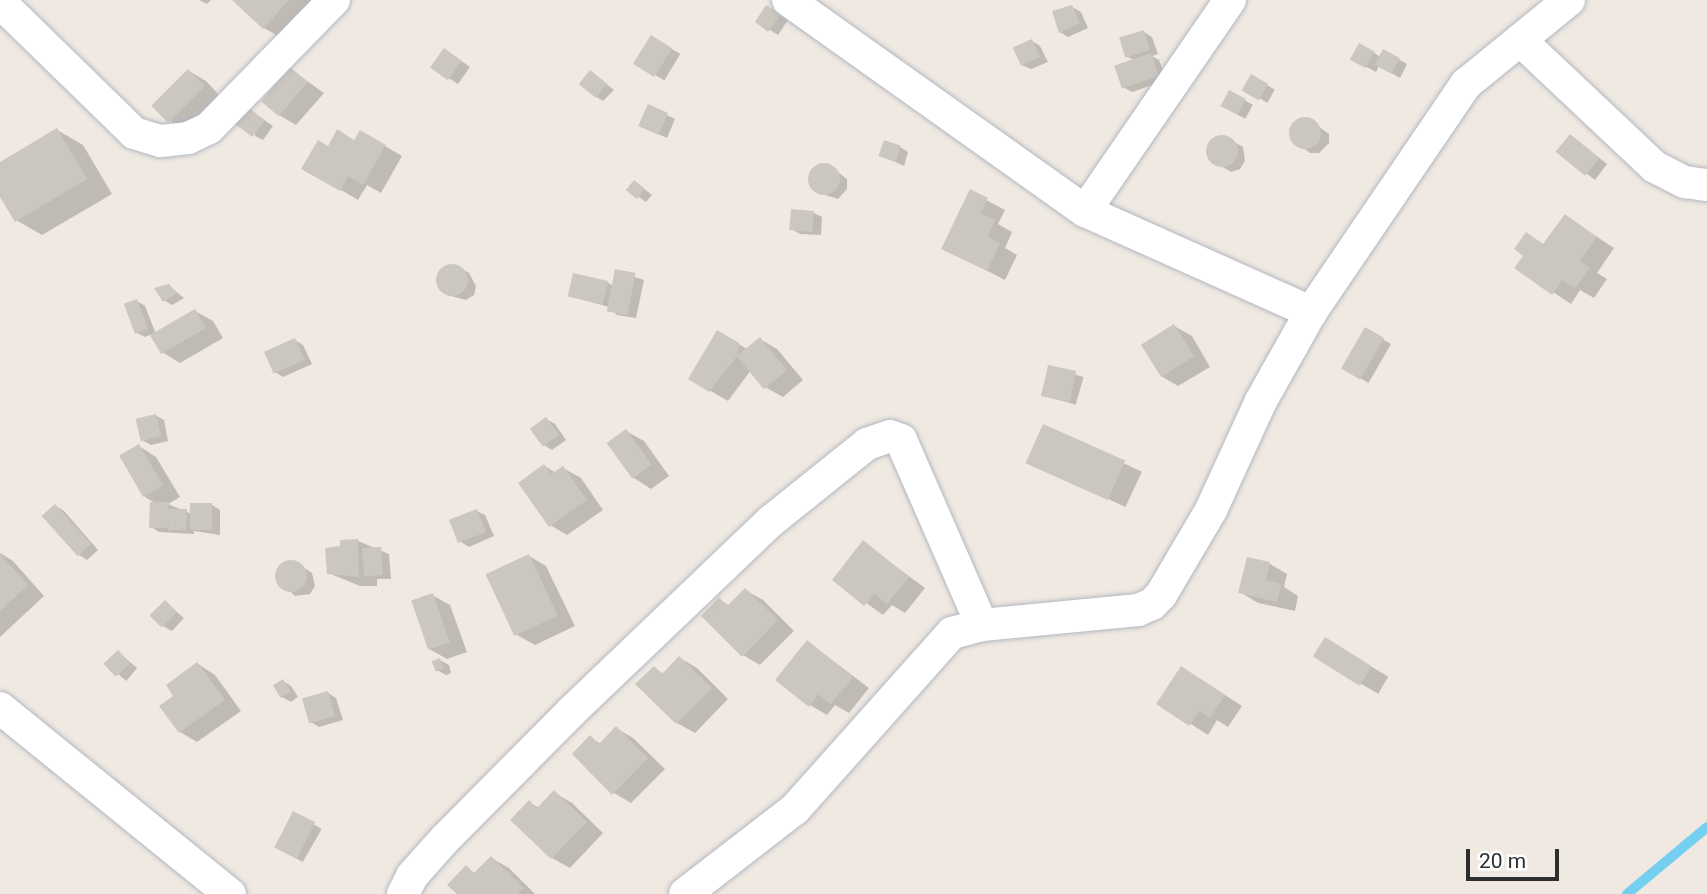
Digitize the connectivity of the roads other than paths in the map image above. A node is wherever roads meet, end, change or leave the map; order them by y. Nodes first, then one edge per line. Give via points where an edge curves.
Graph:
1 (334, 0) edge
2 (789, 0) edge
3 (1230, 0) edge
4 (9, 4) edge
5 (1556, 4) edge
6 (1520, 40) junction
7 (1707, 186) edge
8 (1085, 211) junction
9 (1311, 312) junction
10 (982, 625) junction
11 (0, 708) edge
12 (230, 894) edge
13 (403, 894) edge
14 (685, 894) edge

1 - 4 street via 209,128 188,138 161,141 134,133
2 - 8 street
3 - 8 street
5 - 6 street
6 - 7 street via 1656,167 1685,182
6 - 9 street via 1466,84
8 - 9 street
9 - 10 street via 1261,401 1211,510 1152,604 1138,610
10 - 13 street via 901,440 890,436 867,444 771,521 572,711 445,839 412,876
10 - 14 street via 952,633 795,809
11 - 12 street

